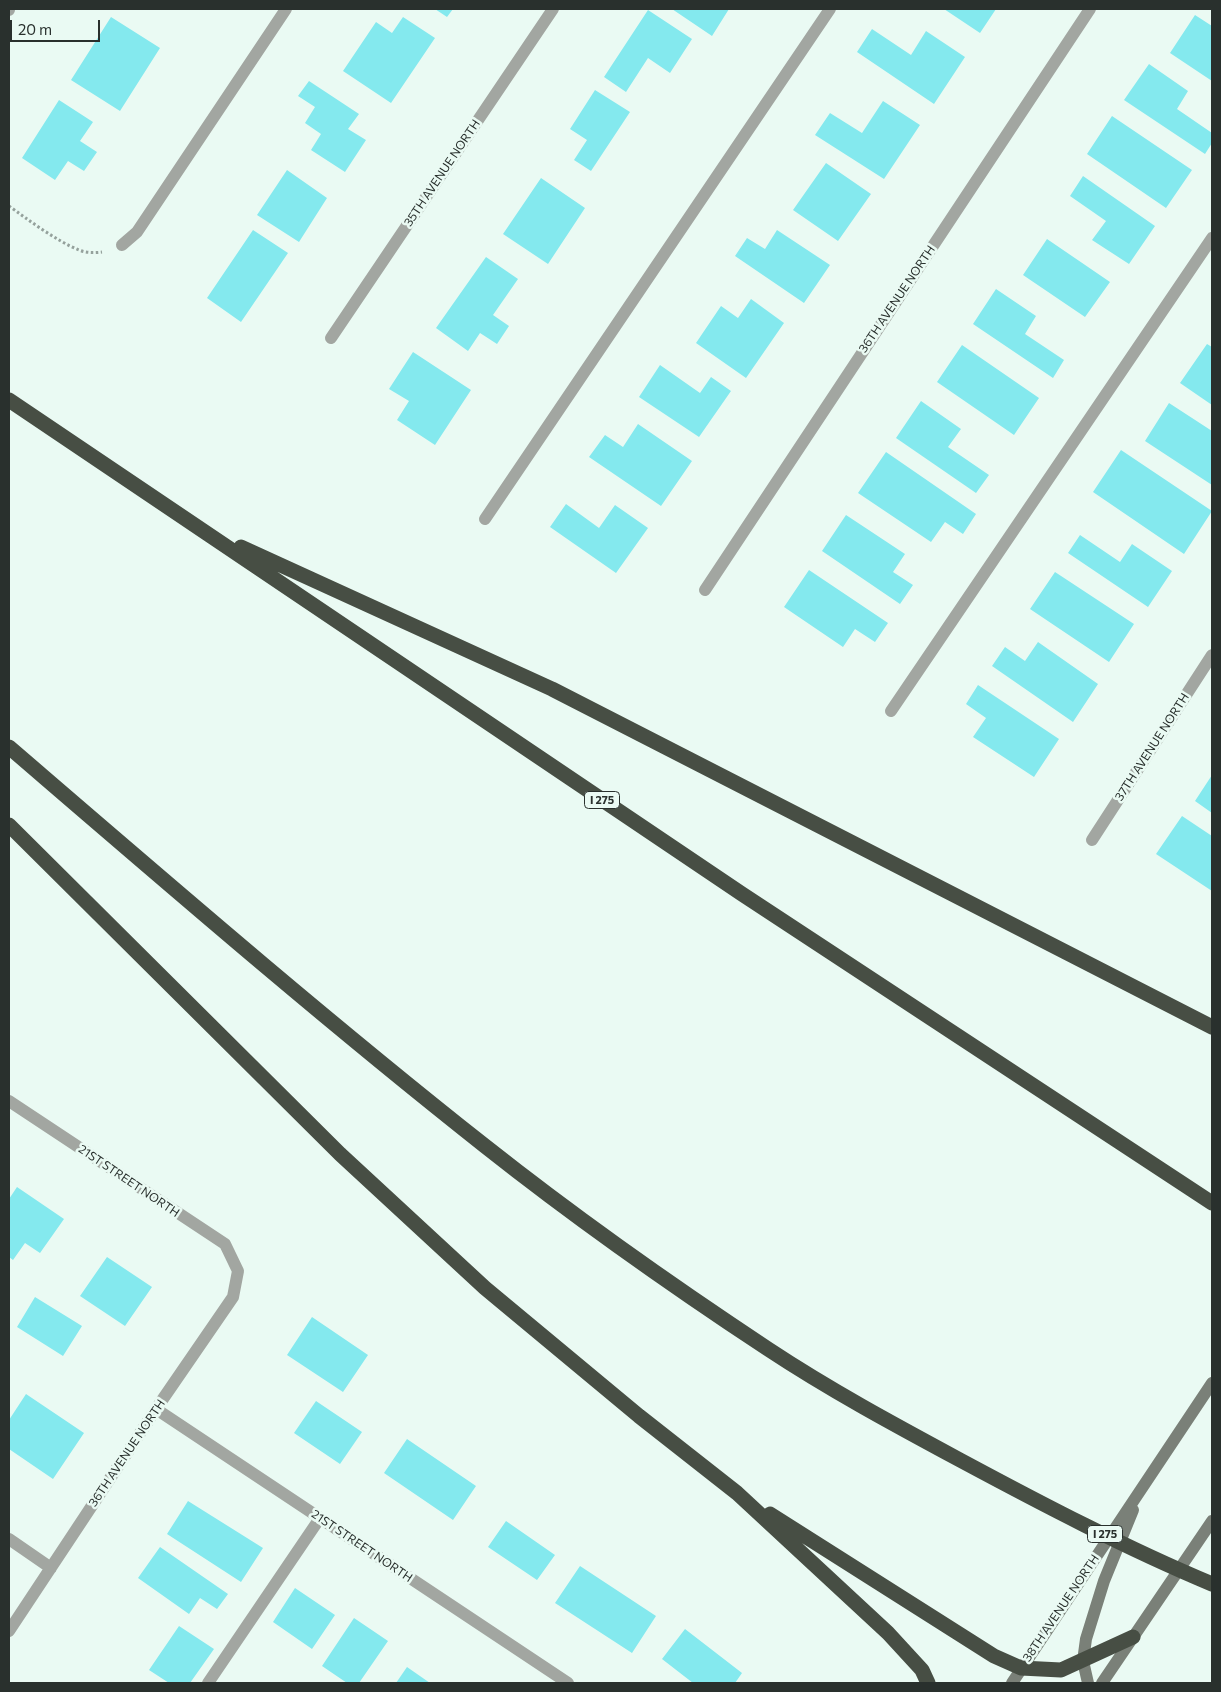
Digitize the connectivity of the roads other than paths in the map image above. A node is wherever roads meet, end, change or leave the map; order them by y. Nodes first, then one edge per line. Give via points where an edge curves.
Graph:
1 (286, 9) edge
2 (553, 9) edge
3 (830, 9) edge
4 (1090, 9) edge
5 (1212, 238) edge
6 (122, 245) road end
7 (332, 338) dead end
8 (9, 400) edge
9 (485, 519) dead end
10 (200, 529) junction
11 (704, 590) dead end
12 (1212, 655) edge
13 (891, 711) dead end
14 (9, 747) edge
15 (9, 825) edge
16 (1092, 840) dead end
17 (1212, 1026) edge
18 (9, 1100) edge
19 (1206, 1199) edge
20 (238, 1272) joint
21 (1212, 1383) edge
22 (156, 1409) junction
23 (1144, 1485) junction
24 (737, 1493) junction
25 (320, 1518) junction
26 (1212, 1521) edge
27 (9, 1539) edge
28 (51, 1568) junction
29 (1212, 1584) edge
30 (9, 1631) edge
31 (1134, 1637) junction
32 (1083, 1661) junction
33 (1021, 1668) junction
34 (208, 1683) edge
35 (568, 1683) edge
36 (928, 1683) edge
37 (1012, 1683) edge
38 (1088, 1683) edge
39 (1102, 1683) edge

1 - 6 street via 137,232
2 - 7 street, 35TH AVENUE NORTH
3 - 9 street
4 - 11 street, 36TH AVENUE NORTH
5 - 13 street
8 - 10 highway, I 275
10 - 17 highway via 552,689
10 - 19 highway, I 275 via 734,889
12 - 16 street, 37TH AVENUE NORTH
14 - 29 highway, I 275 via 319,1011 575,1215 770,1350 868,1411 1159,1562
15 - 24 highway via 340,1154 477,1281
18 - 20 street, 21ST STREET NORTH via 225,1244
20 - 22 street, 36TH AVENUE NORTH via 234,1297
21 - 23 main road, 38TH AVENUE NORTH
22 - 25 street, 21ST STREET NORTH
22 - 28 street, 36TH AVENUE NORTH
23 - 32 main road via 1104,1581 1086,1639
23 - 33 main road, 38TH AVENUE NORTH
24 - 33 highway via 994,1656
24 - 36 highway via 888,1633 922,1670
25 - 34 street
25 - 35 street, 21ST STREET NORTH
26 - 31 main road
27 - 28 street
28 - 30 street, 36TH AVENUE NORTH
31 - 32 highway
31 - 39 main road
32 - 33 highway via 1061,1670
32 - 38 main road
33 - 37 main road, 38TH AVENUE NORTH

